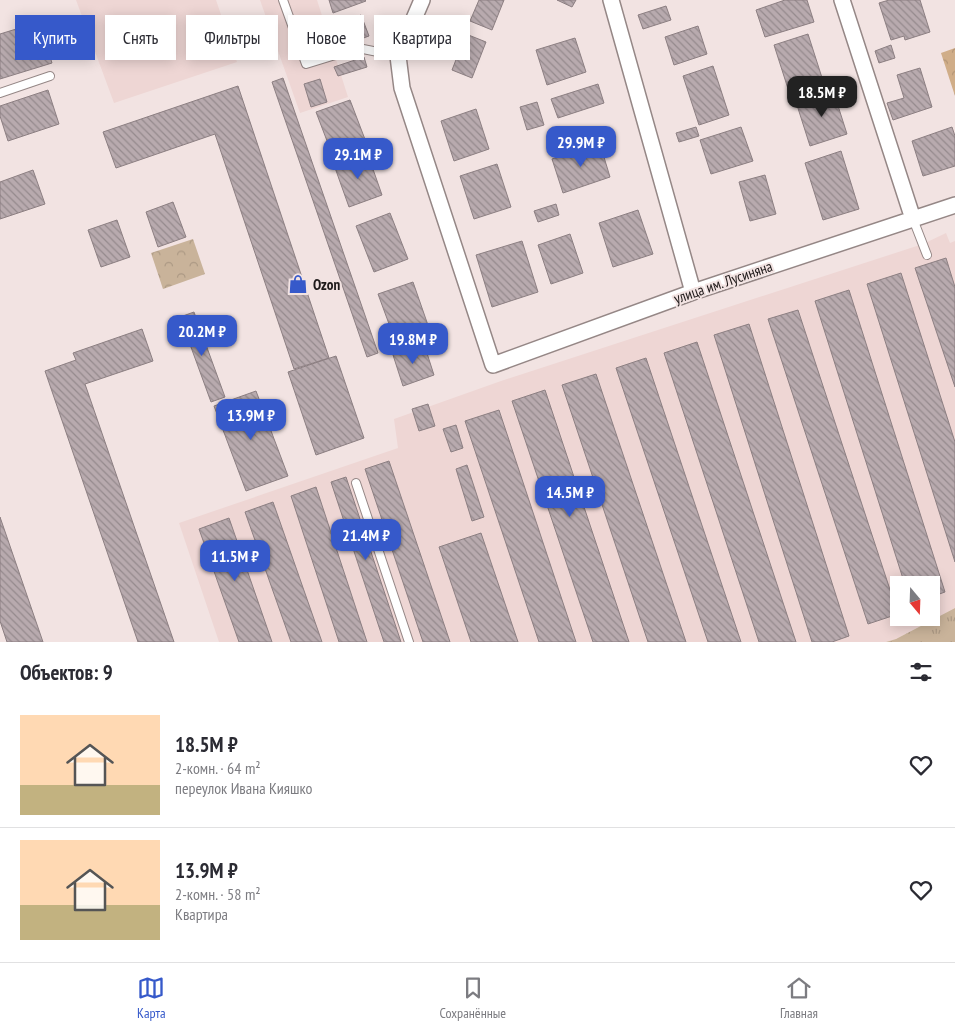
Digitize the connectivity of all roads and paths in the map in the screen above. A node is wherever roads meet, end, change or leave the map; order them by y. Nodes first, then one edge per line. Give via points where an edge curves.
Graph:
1 (282, 0) edge
2 (422, 0) edge
3 (611, 0) edge
4 (842, 0) edge
5 (416, 15) edge
6 (374, 51) edge
7 (399, 60) edge
8 (50, 76) dead end
9 (0, 93) edge
10 (955, 205) edge
11 (912, 219) junction
12 (927, 255) dead end
13 (693, 292) junction
14 (356, 483) dead end
15 (409, 642) edge

1 - 6 lane via 306,64 358,48
2 - 5 street
3 - 13 street
4 - 11 street
7 - 13 street, улица им. Лусиняна via 405,97 493,365
8 - 9 lane
10 - 11 street, улица им. Лусиняна
11 - 12 lane
11 - 13 street, улица им. Лусиняна
14 - 15 lane

